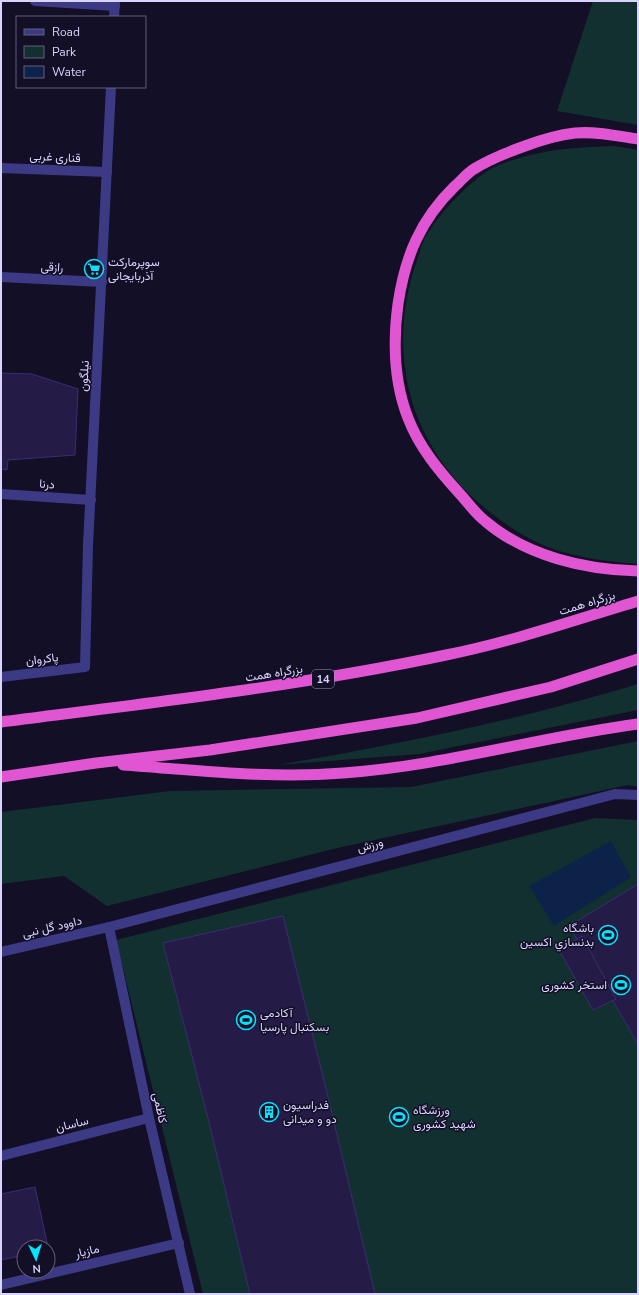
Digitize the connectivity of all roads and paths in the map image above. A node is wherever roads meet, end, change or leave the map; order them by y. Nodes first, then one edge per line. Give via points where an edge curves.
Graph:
1 (35, 1) edge
2 (115, 4) edge
3 (114, 16) edge
4 (111, 88) edge
5 (638, 139) edge
6 (1, 168) edge
7 (107, 172) junction
8 (1, 277) edge
9 (102, 282) junction
10 (1, 494) edge
11 (91, 500) junction
12 (638, 571) edge
13 (638, 601) edge
14 (638, 659) edge
15 (86, 667) joint
16 (1, 677) edge
17 (1, 722) edge
18 (638, 724) edge
19 (96, 763) junction
20 (1, 777) edge
21 (638, 796) edge
22 (109, 927) junction
23 (1, 952) edge
24 (149, 1118) junction
25 (1, 1156) edge
26 (179, 1243) junction
27 (1, 1285) edge
28 (190, 1294) edge

1 - 2 street
2 - 3 street
4 - 7 street, نیلگون
5 - 12 highway via 576,133 542,140 509,151 472,170 439,202 412,247 401,287 395,335 400,391 408,418 436,468 484,521 513,541 546,555 582,565
6 - 7 street, قناری غربی
7 - 9 street, نیلگون
8 - 9 street, رازقی
9 - 11 street, نیلگون
10 - 11 street, درنا
11 - 15 street, نیلگون
13 - 17 highway, بزرگراه همت / 14 via 448,655 338,676
14 - 19 highway via 551,687 418,718 210,750
15 - 16 street, پاکروان
18 - 19 highway via 417,765 343,773 275,775
19 - 20 highway
21 - 22 street, ورزش via 615,794
22 - 23 street, داوود گل نبی
22 - 24 street, کاظمی
24 - 25 street, ساسان
24 - 26 street, کاظمی
26 - 27 street, مازیار
26 - 28 street, کاظمی

